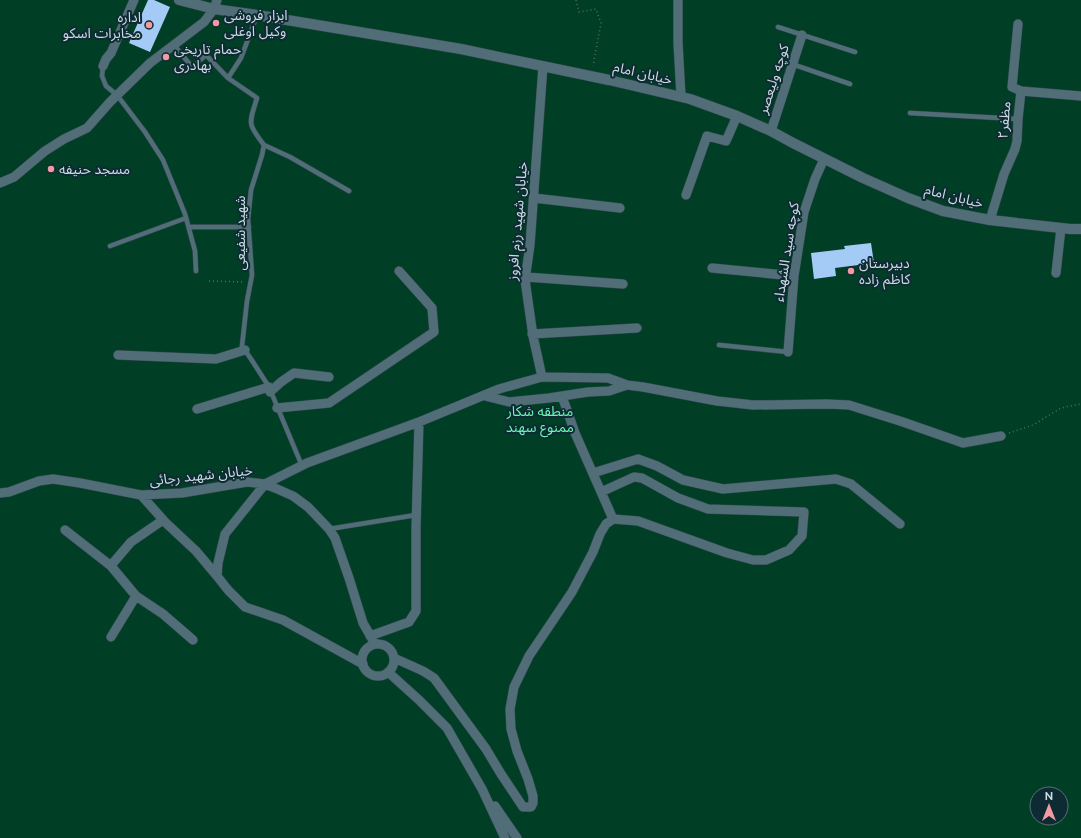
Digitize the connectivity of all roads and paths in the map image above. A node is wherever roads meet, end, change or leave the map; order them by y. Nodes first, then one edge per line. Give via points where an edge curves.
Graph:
1 (134, 0) edge
2 (179, 0) edge
3 (576, 0) edge
4 (678, 0) edge
5 (199, 2) edge
6 (216, 5) edge
7 (257, 15) junction
8 (1018, 24) dead end
9 (778, 27) dead end
10 (802, 35) junction
11 (174, 45) junction
12 (855, 52) dead end
13 (792, 64) junction
14 (103, 66) joint
15 (543, 66) junction
16 (591, 76) junction
17 (228, 78) junction
18 (850, 84) dead end
19 (1021, 91) junction
20 (117, 95) junction
21 (681, 96) junction
22 (1081, 96) edge
23 (910, 114) dead end
24 (738, 116) junction
25 (1018, 119) junction
26 (771, 131) junction
27 (264, 145) junction
28 (824, 159) junction
29 (0, 183) edge
30 (349, 191) dead end
31 (686, 195) dead end
32 (534, 198) junction
33 (620, 208) dead end
34 (186, 218) junction
35 (990, 220) junction
36 (189, 227) junction
37 (249, 227) junction
38 (1061, 228) junction
39 (1081, 229) edge
40 (110, 246) dead end
41 (712, 268) dead end
42 (196, 271) dead end
43 (400, 271) dead end
44 (1056, 273) dead end
45 (526, 276) junction
46 (794, 276) junction
47 (209, 281) dead end
48 (251, 282) junction
49 (623, 284) dead end
50 (637, 328) dead end
51 (532, 334) junction
52 (719, 345) dead end
53 (246, 350) junction
54 (788, 352) joint
55 (118, 355) dead end
56 (329, 377) dead end
57 (542, 377) junction
58 (627, 385) junction
59 (269, 390) junction
60 (485, 396) junction
61 (562, 396) junction
62 (1081, 404) edge
63 (277, 408) junction
64 (197, 409) dead end
65 (419, 422) junction
66 (1001, 436) joint
67 (302, 466) junction
68 (593, 473) junction
69 (265, 484) junction
70 (601, 492) junction
71 (0, 493) edge
72 (141, 495) junction
73 (416, 515) junction
74 (613, 519) junction
75 (163, 520) junction
76 (900, 524) dead end
77 (329, 529) junction
78 (65, 530) dead end
79 (111, 566) junction
80 (217, 576) junction
81 (136, 596) junction
82 (370, 636) junction
83 (111, 637) dead end
84 (193, 640) dead end
85 (375, 644) junction
86 (394, 658) junction
87 (363, 664) junction
88 (388, 672) junction
89 (482, 789) junction
90 (505, 838) edge
91 (518, 838) edge

1 - 14 street
2 - 5 street, خیابان امام
3 - 16 path via 579,12 596,9 601,23
4 - 21 street
5 - 6 street, خیابان امام
6 - 7 street, خیابان امام
6 - 11 street via 204,22
7 - 15 street, خیابان امام via 461,49
7 - 17 lane via 241,58
8 - 19 street, مظفر۲ via 1012,87
9 - 10 lane, کوچه ولیعصر
10 - 12 lane, کوچه ولیعصر
10 - 13 street, کوچه ولیعصر
11 - 17 lane via 192,67 206,55
11 - 20 street via 150,63
13 - 18 lane
13 - 26 street, کوچه ولیعصر
14 - 20 lane via 102,76 106,86
15 - 16 street, خیابان امام
15 - 32 street, خیابان شهید رزم افروز
16 - 21 street, خیابان امام
17 - 27 lane via 257,98 250,122 254,133
19 - 22 street
19 - 25 street, مظفر۲
20 - 29 street via 87,128 64,139 14,177
20 - 34 lane via 163,160
21 - 24 street, خیابان امام
23 - 25 lane
24 - 26 street, خیابان امام
24 - 31 street via 726,142 707,136
25 - 35 street, مظفر۲ via 1017,142
26 - 28 street, خیابان امام
27 - 30 lane
27 - 37 lane, شهید شفیعی via 251,190
28 - 35 street, خیابان امام via 882,187 943,211
28 - 46 street, کوچه سید الشهداء via 804,212
32 - 33 street
32 - 45 street, خیابان شهید رزم افروز
34 - 36 lane
34 - 40 lane
35 - 38 street, خیابان امام
36 - 37 lane
36 - 42 lane via 195,251
37 - 48 lane, شهید شفیعی
38 - 39 street, خیابان امام
38 - 44 street
41 - 46 street
43 - 63 street via 432,308 434,332 329,403
45 - 49 street
45 - 51 street, خیابان شهید رزم افروز
46 - 54 street, کوچه سید الشهداء
47 - 48 path
48 - 53 lane, شهید شفیعی via 242,346
50 - 51 street
51 - 57 street, خیابان شهید رزم افروز
52 - 54 lane
53 - 55 street via 216,359
53 - 59 lane, شهید شفیعی
56 - 59 street via 294,373
57 - 58 street via 608,378
57 - 60 street via 499,389
58 - 61 street via 609,391
58 - 66 street via 754,405 849,405 963,443
59 - 63 lane, شهید شفیعی
59 - 64 street
60 - 61 street via 509,402
60 - 65 street
61 - 68 street
62 - 66 path via 1061,408 1033,425
63 - 67 lane, شهید شفیعی
65 - 67 street
65 - 73 street
67 - 69 street
68 - 70 street
68 - 76 street via 638,459 683,480 723,489 836,479 851,484
69 - 72 street, خیابان شهید رجائی via 247,482 182,493
69 - 77 street via 293,496 308,507
69 - 80 street via 225,534
70 - 74 street
70 - 74 street via 634,477 642,478 678,498 708,509 804,512 802,536 789,550 766,560 727,554 638,521
71 - 72 street, خیابان شهید رجائی via 52,479
72 - 75 street
73 - 77 lane
73 - 82 street via 416,611 409,622
74 - 86 street via 606,524 600,534 572,592 529,656 514,687 510,709 511,729 533,796 531,807 523,807 486,749 434,678
75 - 79 street via 131,542
75 - 80 street via 196,551
77 - 82 street via 335,538 363,623
78 - 79 street
79 - 81 street
80 - 87 street via 245,607 283,620
81 - 83 street
81 - 84 street via 163,614
82 - 85 street
85 - 86 street via 386,646
85 - 87 street via 366,649
86 - 88 street
87 - 88 street via 373,675
88 - 89 street via 447,728
89 - 90 street
89 - 91 street

